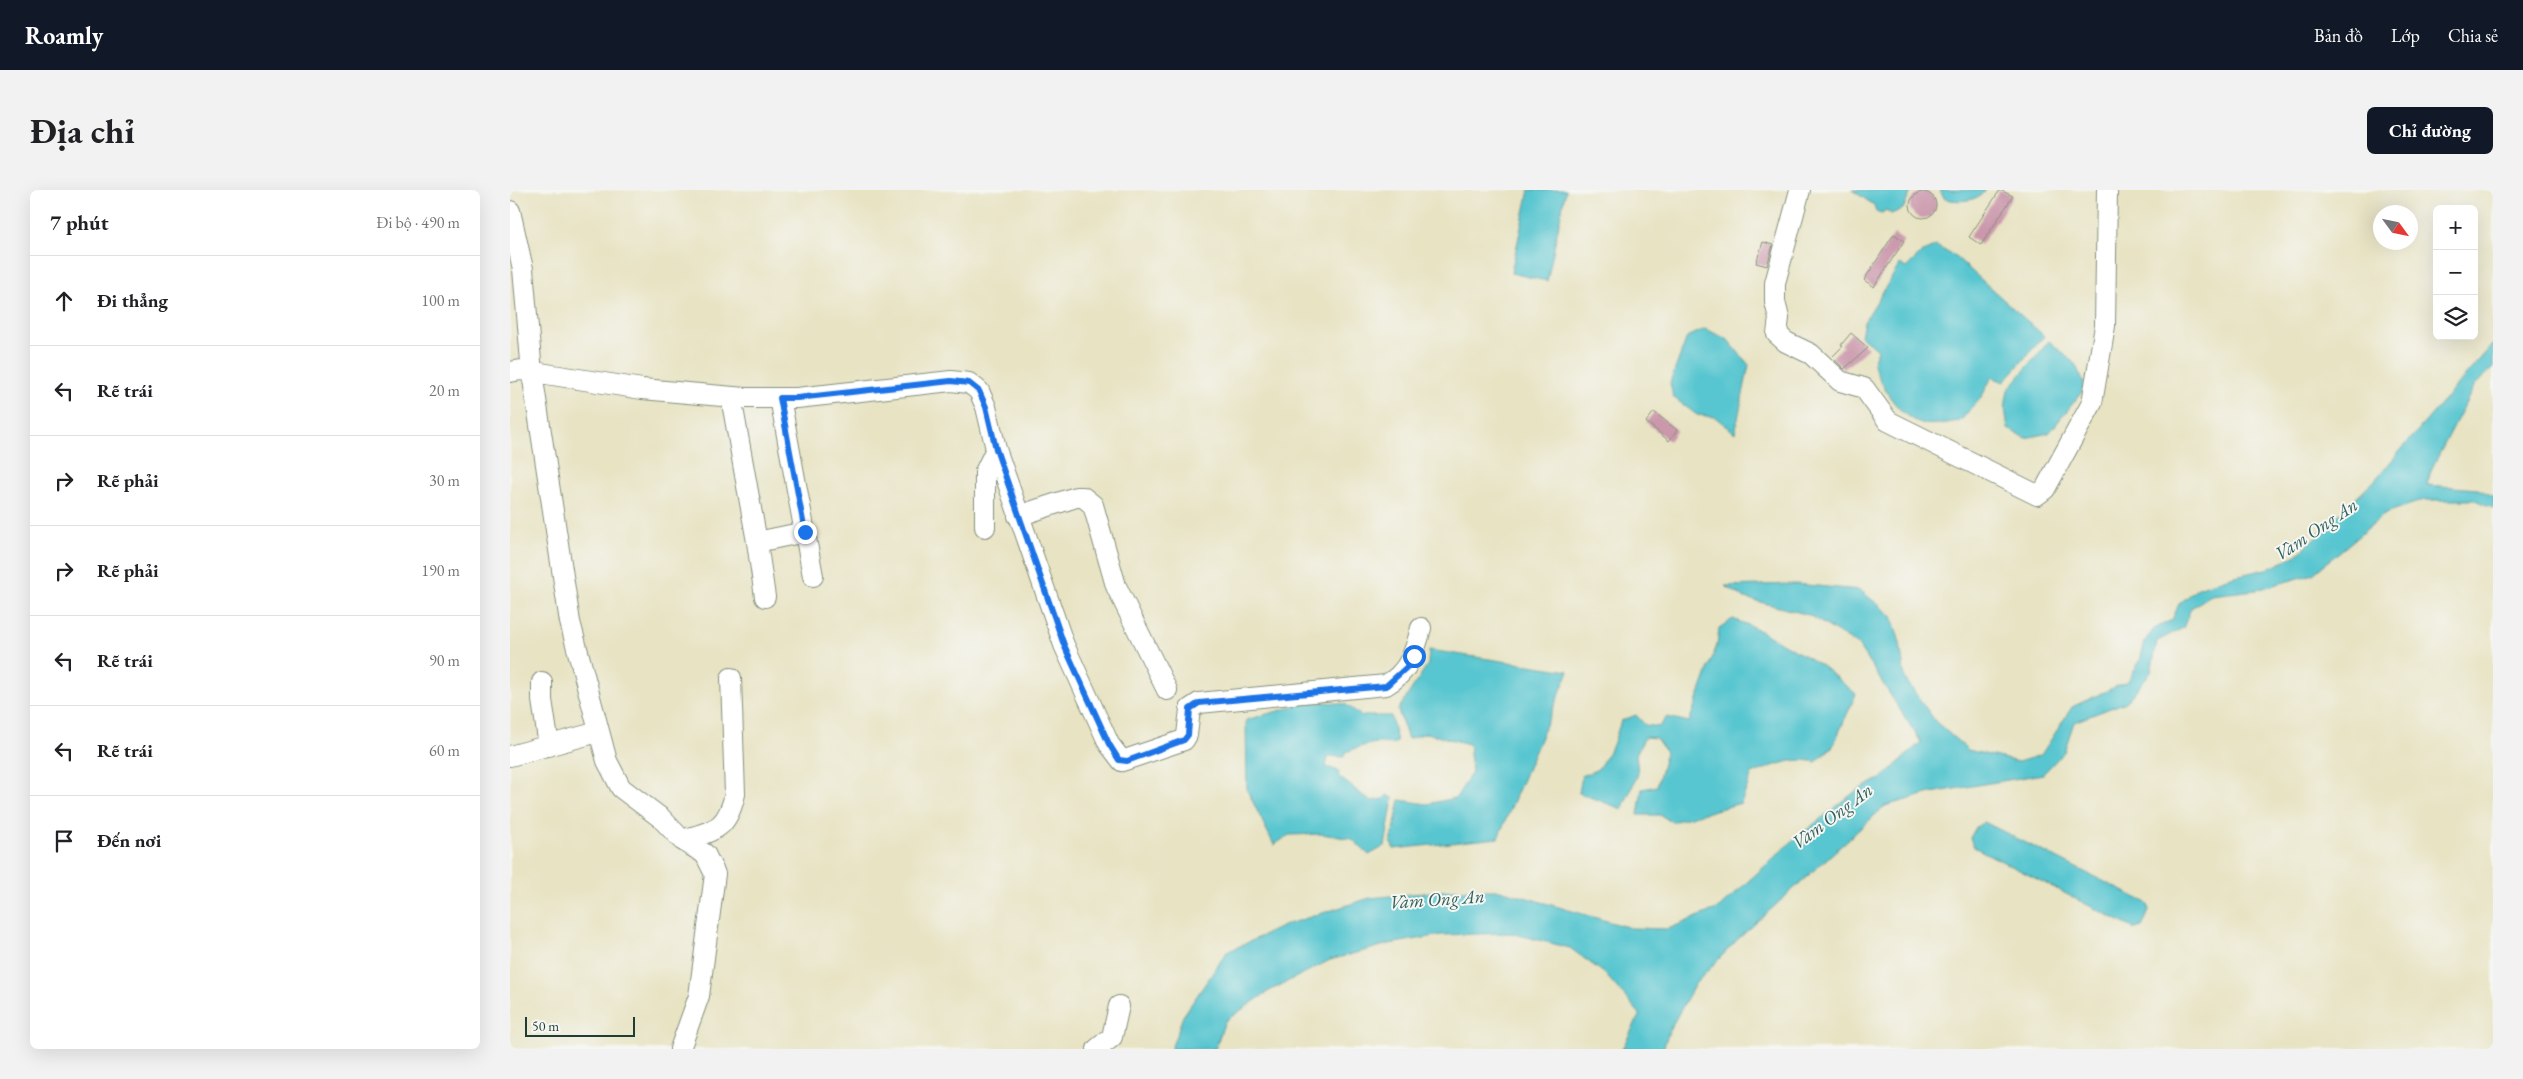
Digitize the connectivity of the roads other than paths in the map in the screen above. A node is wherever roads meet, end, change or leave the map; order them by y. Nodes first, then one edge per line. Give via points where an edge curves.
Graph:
1 (1800, 190) edge
2 (2107, 190) edge
3 (510, 211) edge
4 (510, 372) edge
5 (532, 373) junction
6 (731, 397) junction
7 (780, 398) junction
8 (996, 449) junction
9 (1018, 516) junction
10 (985, 527) dead end
11 (805, 532) junction
12 (757, 542) junction
13 (814, 576) dead end
14 (765, 598) dead end
15 (1421, 628) dead end
16 (731, 678) dead end
17 (542, 682) dead end
18 (1167, 690) dead end
19 (598, 732) junction
20 (549, 746) junction
21 (510, 756) edge
22 (682, 840) junction
23 (1119, 1006) dead end
24 (680, 1049) edge
25 (1097, 1049) edge

1 - 2 street via 1775,284 1774,302 1779,318 1777,334 1810,354 1840,381 1864,388 1888,421 2037,495 2045,489 2091,408 2105,326
3 - 5 street via 524,269
4 - 5 street via 522,370
5 - 6 street via 642,390
5 - 19 street via 570,622
6 - 7 street
6 - 12 street
7 - 8 street via 951,381 969,383 979,391 986,407
7 - 11 street
8 - 9 street
8 - 10 street via 985,472
9 - 15 street via 1064,645 1109,744 1122,761 1184,740 1188,735 1190,709 1199,703 1386,686 1414,656
9 - 18 street via 1076,497 1083,497 1093,505 1116,586
11 - 12 street
11 - 13 street
12 - 14 street
16 - 22 street via 735,794 731,812 722,826
17 - 20 street
19 - 20 street
19 - 22 street via 607,761 621,788 661,818
20 - 21 street
22 - 24 street via 705,854 715,874 699,996
23 - 25 street via 1112,1037

